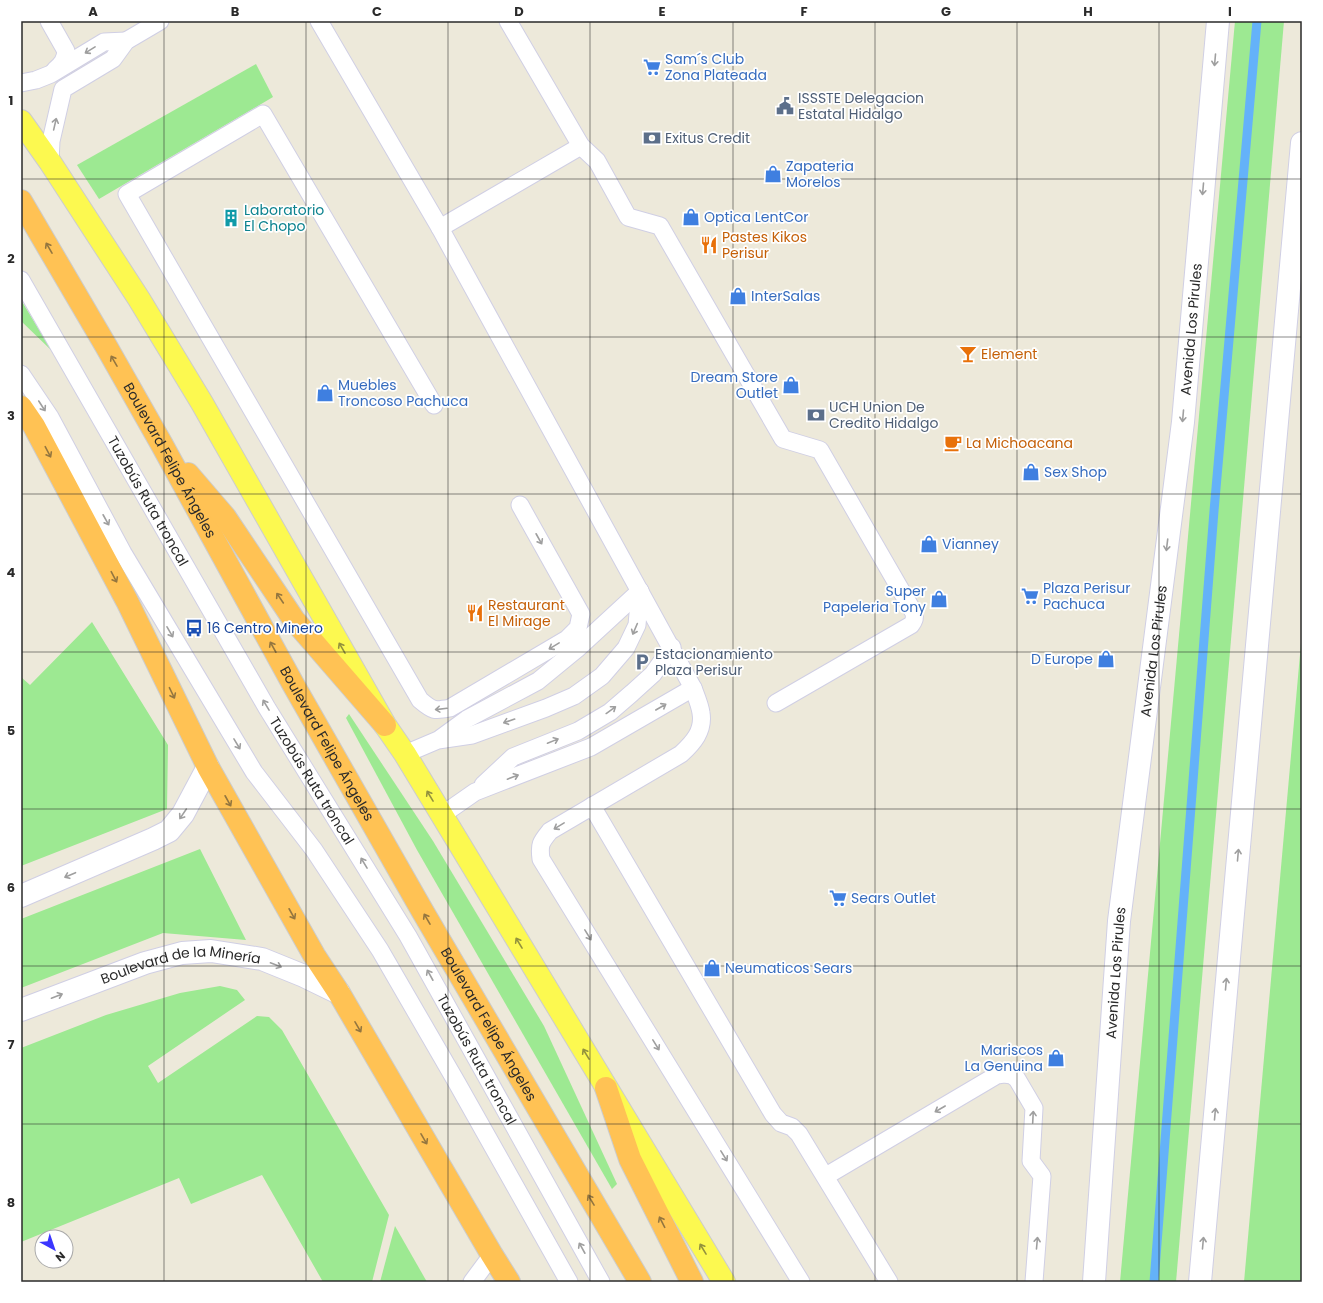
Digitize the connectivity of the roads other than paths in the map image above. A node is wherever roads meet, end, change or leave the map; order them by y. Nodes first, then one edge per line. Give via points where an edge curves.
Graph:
1 (49, 21) edge
2 (160, 21) edge
3 (319, 21) edge
4 (508, 21) edge
5 (1218, 21) edge
6 (126, 41) junction
7 (51, 74) junction
8 (21, 83) edge
9 (21, 121) edge
10 (1302, 143) edge
11 (581, 146) junction
12 (50, 162) junction
13 (21, 201) edge
14 (440, 228) junction
15 (21, 280) edge
16 (21, 374) edge
17 (434, 405) dead end
18 (23, 411) edge
19 (161, 443) junction
20 (520, 506) dead end
21 (640, 591) junction
22 (672, 647) junction
23 (694, 688) junction
24 (776, 702) dead end
25 (385, 725) junction
26 (438, 740) junction
27 (405, 754) junction
28 (208, 767) junction
29 (475, 792) junction
30 (592, 806) junction
31 (442, 815) junction
32 (21, 896) edge
33 (339, 993) junction
34 (21, 1010) edge
35 (606, 1088) junction
36 (826, 1176) junction
37 (492, 1256) junction
38 (472, 1282) edge
39 (509, 1282) edge
40 (569, 1282) edge
41 (600, 1282) edge
42 (640, 1282) edge
43 (692, 1282) edge
44 (724, 1282) edge
45 (801, 1282) edge
46 (889, 1282) edge
47 (1034, 1282) edge
48 (1094, 1282) edge
49 (1200, 1282) edge

1 - 7 lane via 66,51 63,63
2 - 6 lane
3 - 14 lane
4 - 11 lane
5 -> 48 street, Avenida Los Pirules via 1183,422 1119,921
6 -> 7 lane via 104,42
12 -> 6 lane via 51,141 63,89 113,59
7 - 8 lane
9 - 12 main road
49 -> 10 street
11 - 14 lane
11 - 24 lane via 597,161 628,217 660,226 783,439 820,450 914,613 914,621 910,625
25 -> 12 main road via 202,403 139,299
19 -> 13 highway, Boulevard Felipe Ángeles
14 - 21 lane
41 -> 15 lane, Tuzobús Ruta troncal via 408,936 267,708
16 -> 40 lane, Tuzobús Ruta troncal via 50,417 124,552 254,772 314,850 380,950
20 -> 17 lane via 580,614 578,628 567,639 450,708 436,710 420,700 127,194 263,114
18 -> 28 highway via 52,458 127,601
25 -> 19 highway via 294,620 225,517
42 -> 19 highway, Boulevard Felipe Ángeles via 419,905 293,684
21 - 22 lane
21 - 26 lane via 538,681 467,719
21 -> 26 lane via 637,625 626,648 602,676 574,696 546,708 472,735
22 - 23 lane
29 -> 22 lane via 513,757 578,731 610,712 653,674
29 -> 23 lane via 591,747
23 - 30 lane via 701,713 700,731 692,745
25 - 27 main road
26 - 27 lane
31 -> 27 main road
28 -> 32 street via 183,814 169,831
28 -> 33 highway via 314,955
29 - 31 lane
30 - 36 lane via 773,1114 781,1123 792,1127 799,1134
30 -> 45 lane via 550,831 540,848 541,859
35 -> 31 main road
34 -> 33 street, Boulevard de la Minería via 145,963 182,953 211,951 262,959
33 -> 37 highway
43 -> 35 highway via 630,1159
44 -> 35 main road
36 - 46 lane
47 -> 36 lane via 1042,1176 1031,1161 1034,1108 1012,1075 997,1075
37 - 38 lane
37 - 39 highway

